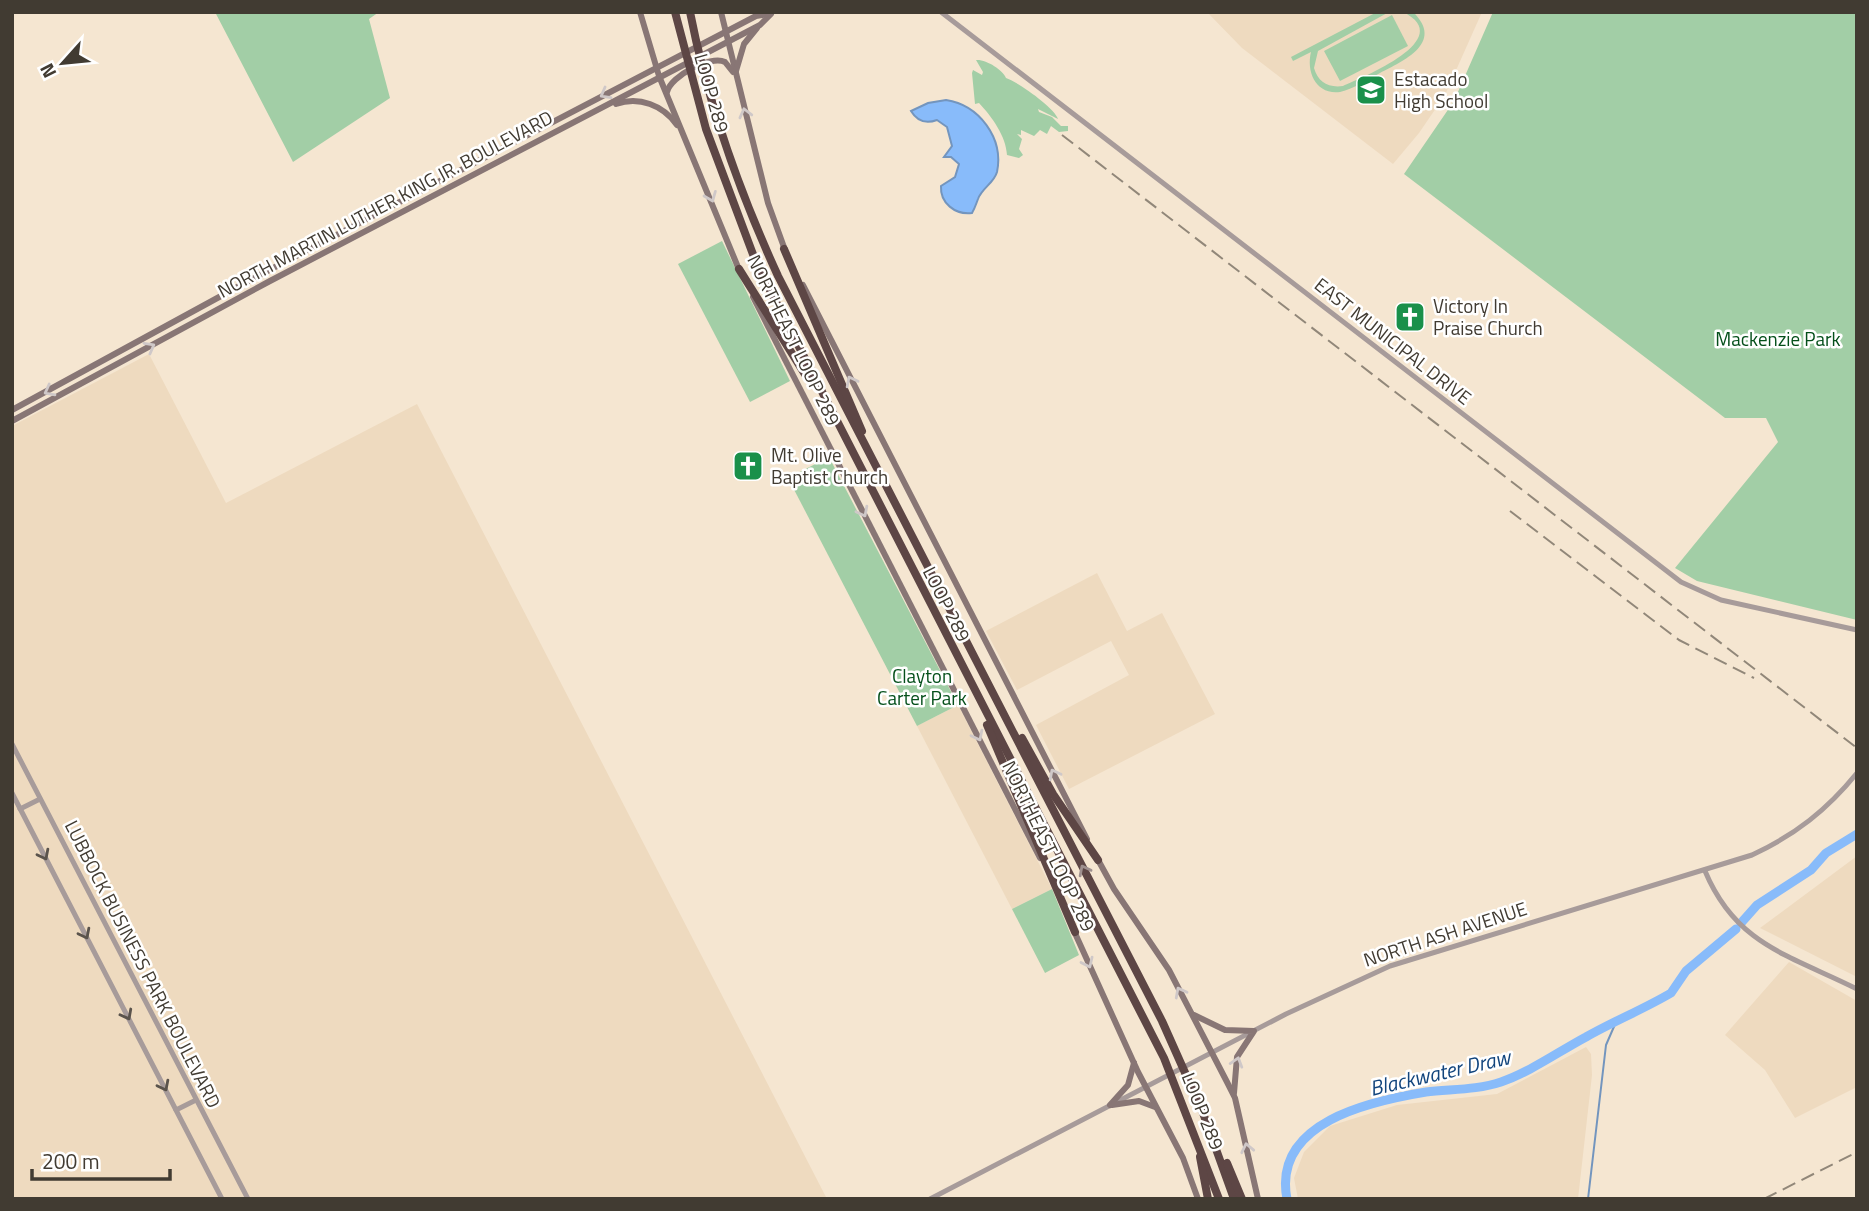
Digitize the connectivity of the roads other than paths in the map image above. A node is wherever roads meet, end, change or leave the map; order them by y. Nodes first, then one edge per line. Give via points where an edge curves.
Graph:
1 (640, 12) edge
2 (676, 12) edge
3 (690, 12) edge
4 (722, 12) edge
5 (942, 12) edge
6 (772, 13) edge
7 (760, 25) junction
8 (725, 31) junction
9 (726, 42) junction
10 (656, 66) junction
11 (659, 76) junction
12 (736, 77) junction
13 (667, 93) junction
14 (577, 110) junction
15 (595, 111) junction
16 (684, 135) junction
17 (784, 249) junction
18 (739, 269) junction
19 (86, 371) junction
20 (91, 380) junction
21 (12, 410) edge
22 (12, 421) edge
23 (881, 479) junction
24 (871, 491) junction
25 (956, 623) junction
26 (1857, 630) edge
27 (953, 649) junction
28 (12, 744) edge
29 (1857, 774) edge
30 (12, 793) edge
31 (40, 799) junction
32 (20, 809) junction
33 (1098, 860) junction
34 (1705, 871) junction
35 (1075, 932) junction
36 (1857, 989) edge
37 (1192, 1014) junction
38 (1254, 1031) junction
39 (1210, 1053) junction
40 (1134, 1062) junction
41 (1146, 1087) junction
42 (1182, 1097) junction
43 (1235, 1098) junction
44 (196, 1100) junction
45 (1110, 1105) junction
46 (1157, 1109) junction
47 (176, 1110) junction
48 (1203, 1113) junction
49 (222, 1199) edge
50 (248, 1199) edge
51 (930, 1199) edge
52 (1198, 1199) edge
53 (1208, 1199) edge
54 (1220, 1199) edge
55 (1234, 1199) edge
56 (1242, 1199) edge
57 (1258, 1199) edge

1 - 10 main road, NORTHEAST LOOP 289
2 - 24 highway, LOOP 289 via 722,179 757,265
3 - 23 highway, LOOP 289 via 723,136 757,231
4 - 8 main road, NORTHEAST LOOP 289
5 - 26 street, EAST MUNICIPAL DRIVE via 1681,582 1721,600
6 - 7 main road, NORTH MARTIN LUTHER KING JR. BOULEVARD
6 - 8 main road, NORTH MARTIN LUTHER KING JR. BOULEVARD
7 - 9 main road, NORTH MARTIN LUTHER KING JR. BOULEVARD
7 - 12 main road via 744,44
8 - 9 main road, NORTHEAST LOOP 289
8 - 10 main road, NORTH MARTIN LUTHER KING JR. BOULEVARD
9 - 11 main road, NORTH MARTIN LUTHER KING JR. BOULEVARD
9 - 12 main road, NORTHEAST LOOP 289
10 - 11 main road, NORTHEAST LOOP 289
10 -> 14 main road, NORTH MARTIN LUTHER KING JR. BOULEVARD
11 - 13 main road, NORTHEAST LOOP 289
11 - 15 main road, NORTH MARTIN LUTHER KING JR. BOULEVARD
12 - 13 main road via 725,62 713,60 674,80
17 -> 12 main road, NORTHEAST LOOP 289
13 - 16 main road, NORTHEAST LOOP 289
14 - 15 main road
14 - 19 main road, NORTH MARTIN LUTHER KING JR. BOULEVARD
15 - 16 main road via 622,102 645,102 667,114
20 -> 15 main road, NORTH MARTIN LUTHER KING JR. BOULEVARD
16 -> 18 main road, NORTHEAST LOOP 289
17 - 23 highway
33 -> 17 main road, NORTHEAST LOOP 289
18 - 24 highway via 780,331
18 -> 35 main road, NORTHEAST LOOP 289
19 - 20 main road
19 -> 21 main road, NORTH MARTIN LUTHER KING JR. BOULEVARD
20 - 22 main road, NORTH MARTIN LUTHER KING JR. BOULEVARD
23 - 25 highway, LOOP 289
24 - 27 highway, LOOP 289
25 - 33 highway via 1053,794
48 -> 25 highway, LOOP 289 via 1161,1021
27 - 35 highway
27 - 42 highway, LOOP 289
28 - 31 street, LUBBOCK BUSINESS PARK BOULEVARD
29 - 34 street, NORTH ASH AVENUE via 1821,813 1788,838
30 - 32 street, LUBBOCK BUSINESS PARK BOULEVARD
31 - 32 street
31 - 44 street, LUBBOCK BUSINESS PARK BOULEVARD
32 -> 47 street, LUBBOCK BUSINESS PARK BOULEVARD
37 -> 33 main road, NORTHEAST LOOP 289
34 - 36 street via 1721,905 1745,932
34 - 38 street, NORTH ASH AVENUE via 1402,961
35 -> 40 main road, NORTHEAST LOOP 289
37 - 38 main road via 1215,1028
37 - 39 main road, NORTHEAST LOOP 289
38 - 39 street, NORTH ASH AVENUE
43 -> 38 main road via 1234,1067
39 - 41 street, NORTH ASH AVENUE
39 - 43 main road, NORTHEAST LOOP 289
40 - 41 main road, NORTHEAST LOOP 289
40 - 45 main road via 1128,1085
41 - 45 street, NORTH ASH AVENUE
41 - 46 main road, NORTHEAST LOOP 289
42 - 53 highway
42 - 54 highway, LOOP 289
57 -> 43 main road
44 - 47 street
44 - 50 street, LUBBOCK BUSINESS PARK BOULEVARD
45 - 46 main road via 1139,1101
45 - 51 street, NORTH ASH AVENUE
46 - 52 main road, NORTHEAST LOOP 289
47 - 49 street, LUBBOCK BUSINESS PARK BOULEVARD
48 - 55 highway, LOOP 289
48 - 56 highway

